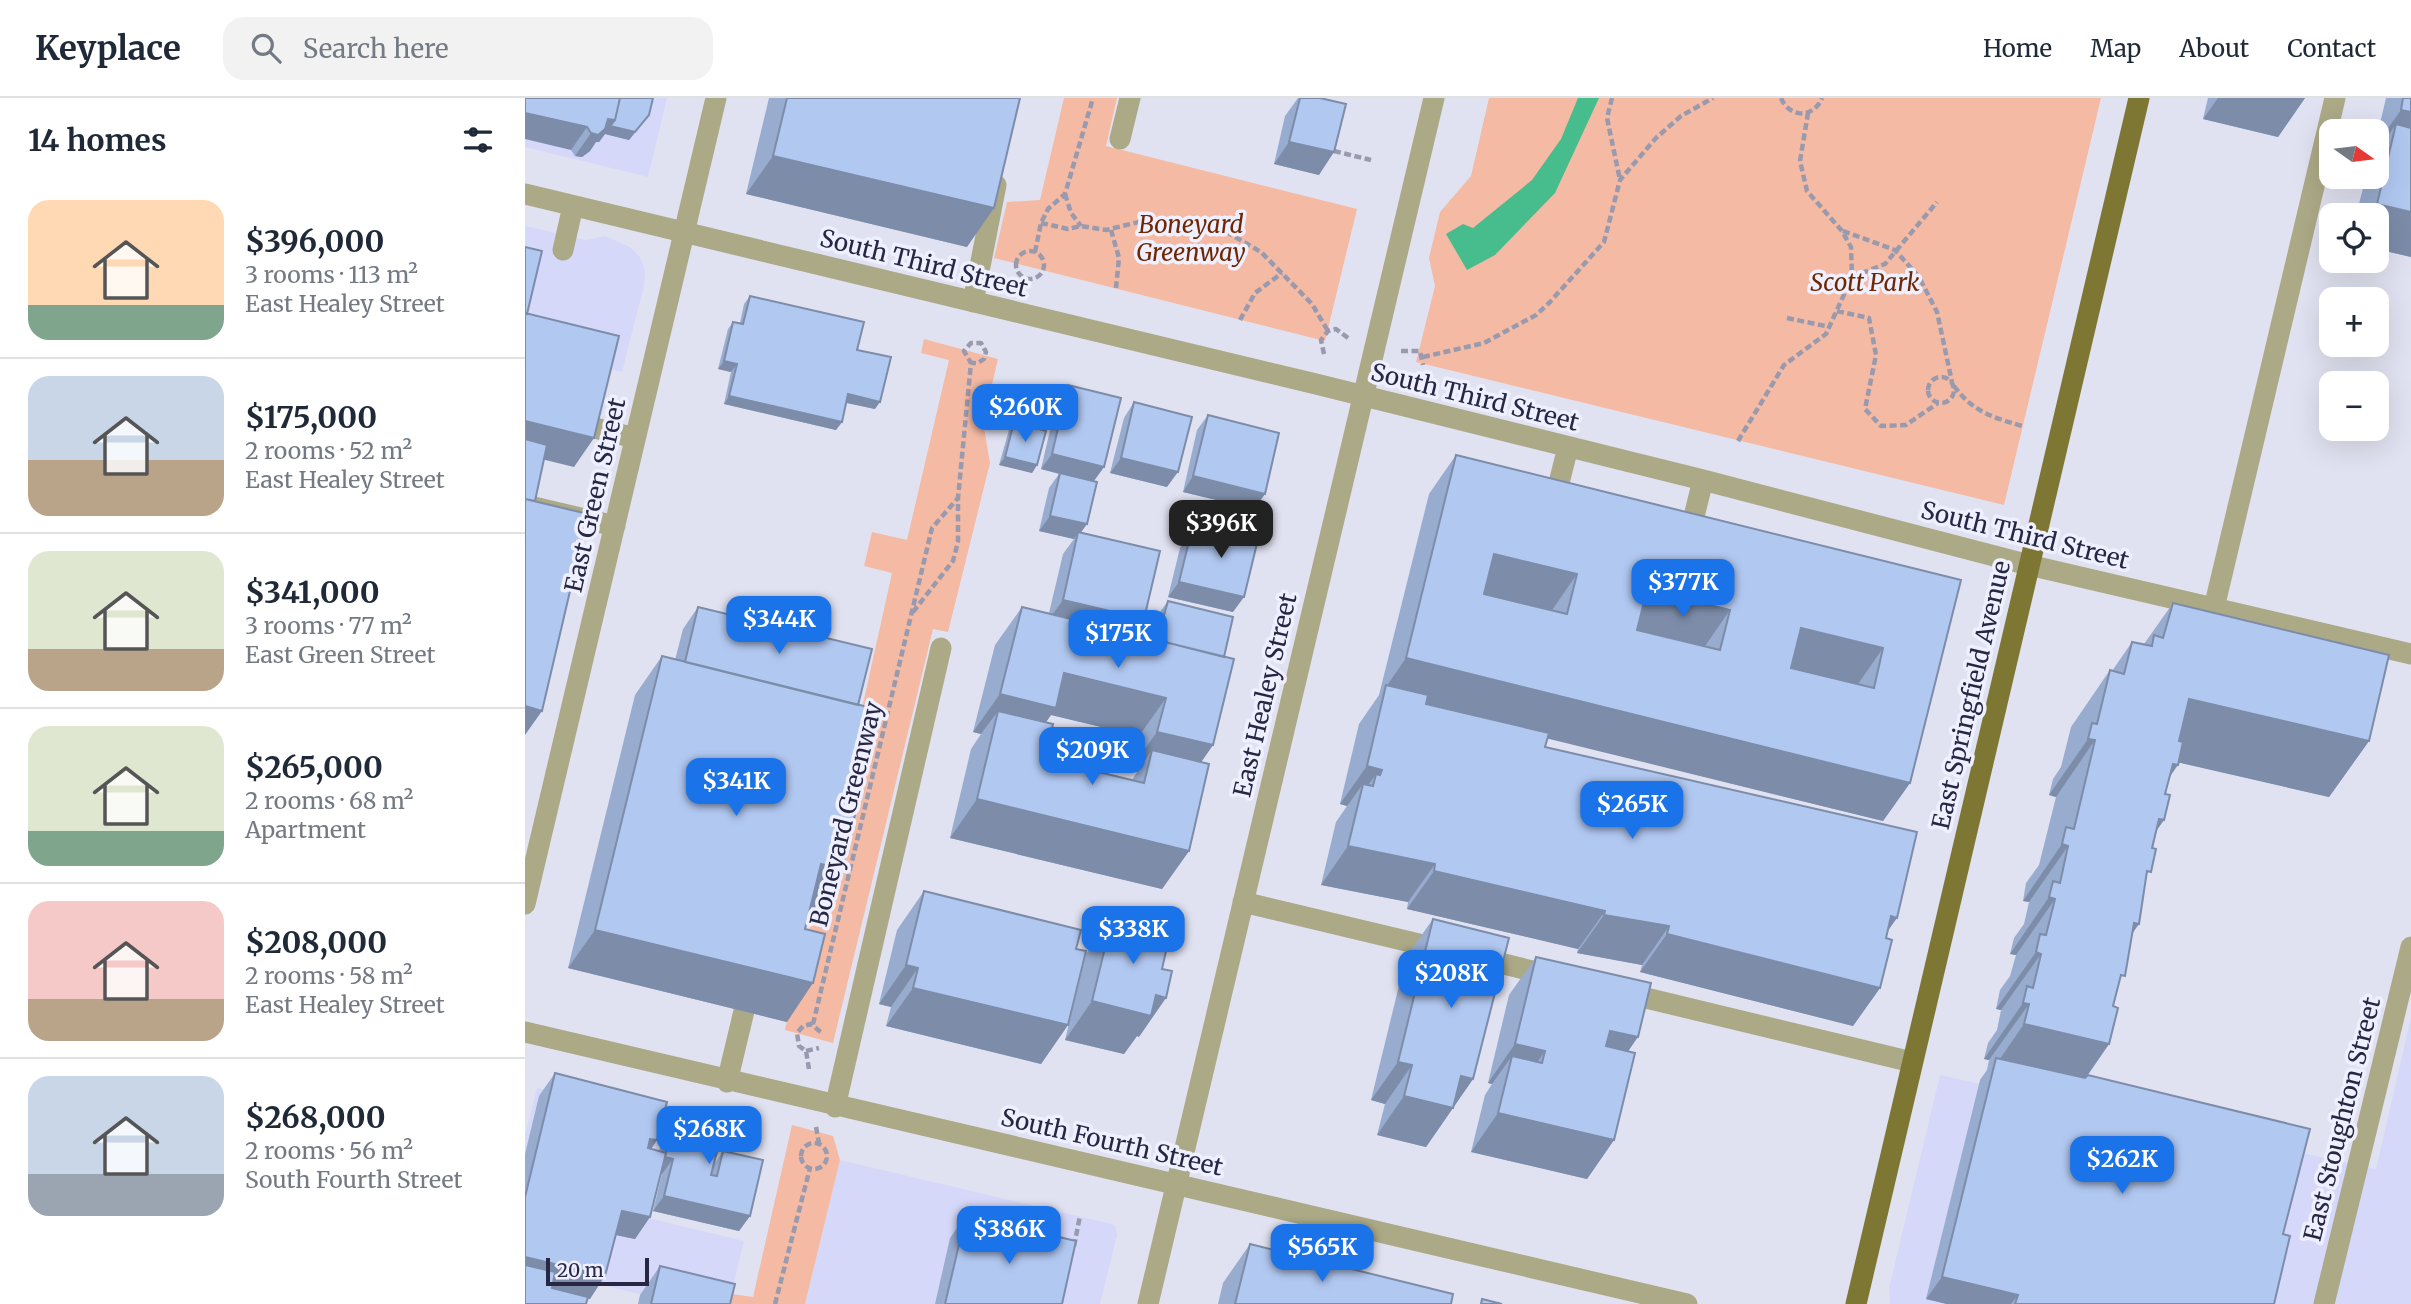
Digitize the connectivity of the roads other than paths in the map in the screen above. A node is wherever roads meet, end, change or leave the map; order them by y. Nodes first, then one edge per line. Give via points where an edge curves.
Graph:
1 (716, 98) edge
2 (1130, 98) edge
3 (1434, 98) edge
4 (2139, 98) edge
5 (2335, 98) edge
6 (1120, 139) dead end
7 (1002, 162) edge
8 (525, 194) edge
9 (573, 206) junction
10 (684, 232) junction
11 (563, 250) dead end
12 (973, 302) junction
13 (1363, 396) junction
14 (588, 412) edge
15 (635, 438) junction
16 (1568, 447) junction
17 (1703, 480) junction
18 (525, 505) edge
19 (1549, 523) edge
20 (615, 526) junction
21 (1684, 556) edge
22 (2029, 565) junction
23 (2214, 608) junction
24 (941, 648) dead end
25 (2411, 654) edge
26 (1243, 901) junction
27 (525, 904) edge
28 (2411, 947) edge
29 (1569, 979) edge
30 (1596, 986) edge
31 (744, 1011) dead end
32 (525, 1032) edge
33 (1912, 1062) junction
34 (727, 1082) junction
35 (835, 1107) junction
36 (1176, 1182) junction
37 (1148, 1304) edge
38 (1687, 1304) edge
39 (1856, 1304) edge
40 (2325, 1304) edge

1 - 10 street, East Green Street
2 - 6 street
3 - 13 street, East Healey Street
4 - 22 main road, East Springfield Avenue
5 - 23 street
7 - 12 street
8 - 9 street, South Third Street
9 - 10 street, South Third Street
9 - 11 street
10 - 12 street, South Third Street
10 - 15 street, East Green Street
12 - 13 street, South Third Street
13 - 16 street, South Third Street
13 - 26 street, East Healey Street
14 - 15 street via 591,427
15 - 20 street, East Green Street
16 - 17 street, South Third Street
16 - 19 street
17 - 21 street
17 - 22 street, South Third Street
18 - 20 street
20 - 27 street, East Green Street
22 - 23 street, South Third Street
22 - 33 main road, East Springfield Avenue
23 - 25 street, South Third Street
24 - 35 street
26 - 29 street via 1434,956
26 - 36 street, East Healey Street
28 - 40 street, East Stoughton Street
30 - 33 street
31 - 34 street
32 - 34 street, South Fourth Street
33 - 39 main road, East Springfield Avenue
34 - 35 street, South Fourth Street
35 - 36 street, South Fourth Street
36 - 37 street, East Healey Street
36 - 38 street, South Fourth Street

